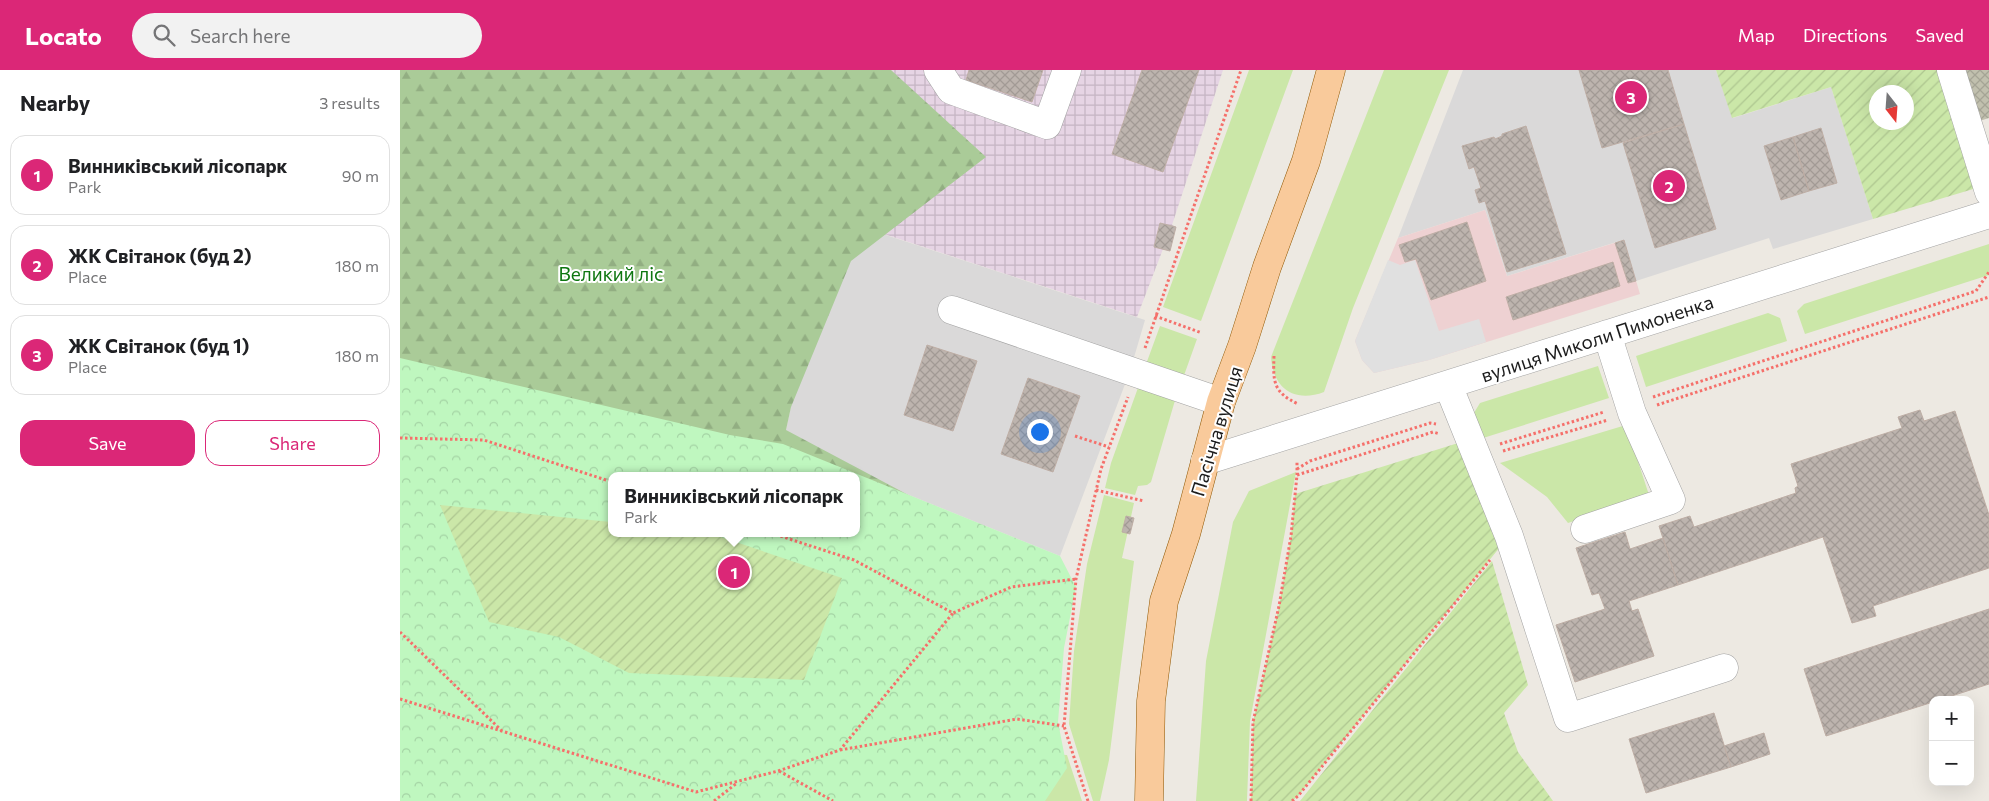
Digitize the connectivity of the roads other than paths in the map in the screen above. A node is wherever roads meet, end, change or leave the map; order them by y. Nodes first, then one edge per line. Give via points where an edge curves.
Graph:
1 (938, 70) edge
2 (1067, 70) edge
3 (1331, 70) edge
4 (1951, 70) edge
5 (1989, 192) edge
6 (1989, 214) edge
7 (952, 310) dead end
8 (1607, 334) junction
9 (1448, 385) junction
10 (1221, 402) junction
11 (1205, 461) junction
12 (1585, 529) dead end
13 (1724, 668) dead end
14 (1149, 801) edge

1 - 2 street via 951,90 1047,125
3 - 10 main road, Пасічна вулиця via 1306,160
4 - 5 street
6 - 8 street, вулиця Миколи Пимоненка
7 - 10 street
8 - 9 street, вулиця Миколи Пимоненка
8 - 12 street via 1630,408 1671,500
9 - 11 street, вулиця Миколи Пимоненка
9 - 13 street via 1509,536 1568,718
10 - 11 main road, Пасічна вулиця
11 - 14 main road, Пасічна вулиця via 1164,601 1151,702

